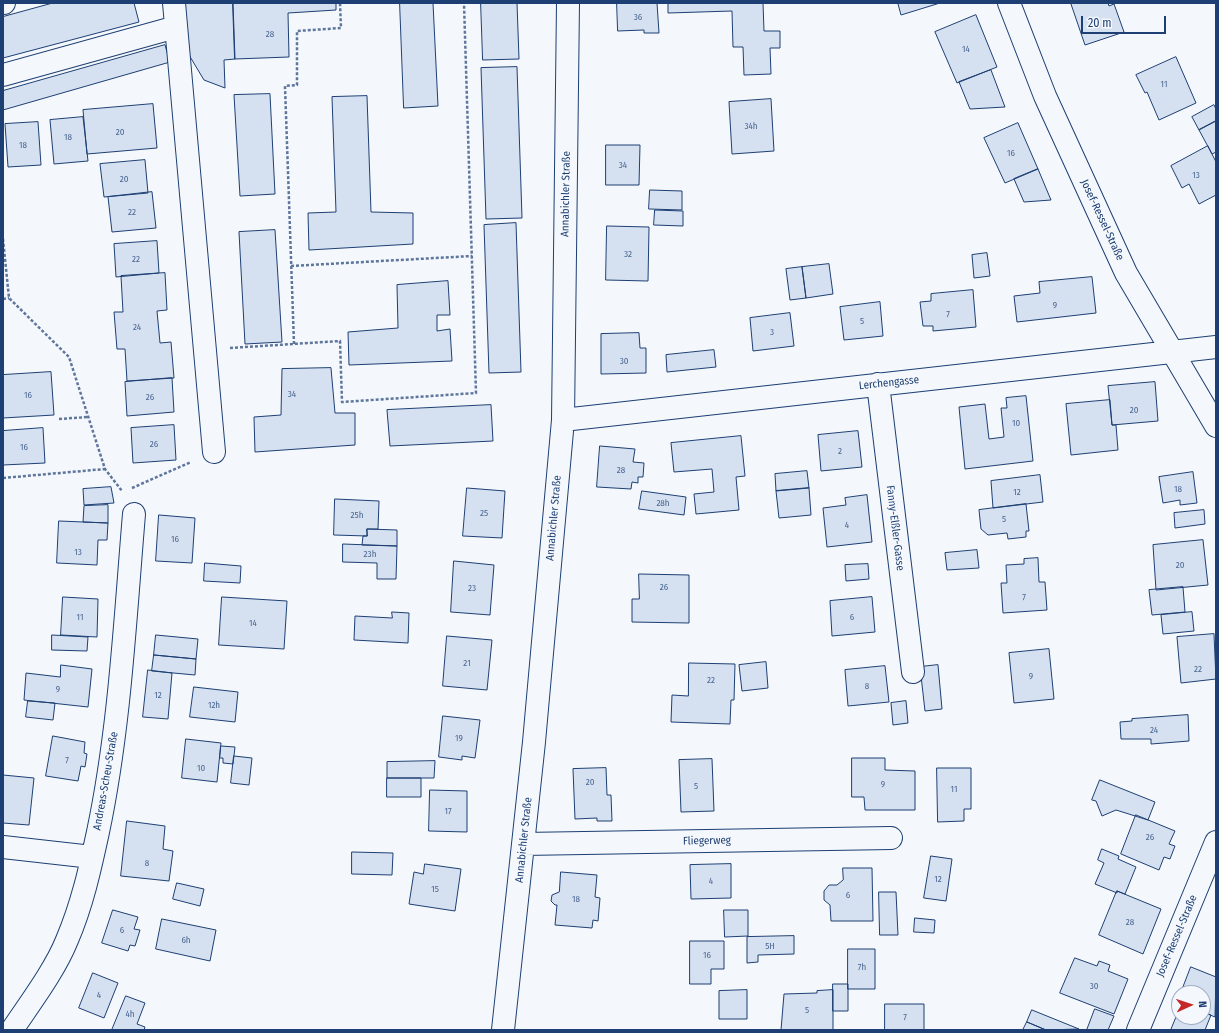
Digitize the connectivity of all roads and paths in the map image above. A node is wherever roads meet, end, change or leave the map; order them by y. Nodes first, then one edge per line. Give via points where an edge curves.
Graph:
1 (174, 3) edge
2 (340, 3) edge
3 (464, 3) edge
4 (568, 3) edge
5 (1009, 3) edge
6 (176, 27) junction
7 (3, 75) edge
8 (3, 239) edge
9 (472, 256) junction
10 (291, 266) junction
11 (9, 298) junction
12 (3, 299) edge
13 (294, 344) junction
14 (1216, 347) edge
15 (205, 350) junction
16 (1171, 352) junction
17 (878, 384) junction
18 (88, 417) junction
19 (60, 420) dead end
20 (563, 420) junction
21 (1216, 426) edge
22 (214, 452) joint
23 (105, 469) junction
24 (3, 478) edge
25 (130, 489) dead end
26 (123, 492) dead end
27 (134, 514) dead end
28 (913, 672) dead end
29 (891, 838) dead end
30 (1216, 842) edge
31 (523, 844) junction
32 (3, 846) edge
33 (92, 857) junction
34 (12, 1030) edge
35 (503, 1030) edge
36 (1138, 1030) edge

1 - 6 street
2 - 10 path via 341,28 297,30 297,85 285,86
3 - 9 path
4 - 20 street, Annabichler Straße
5 - 16 street, Josef-Ressel-Straße via 1045,96 1126,273
6 - 7 street
6 - 15 street
8 - 11 path
9 - 10 path
9 - 13 path via 476,393 342,402 340,341
10 - 13 path
11 - 12 path
11 - 18 path via 69,358
13 - 15 path
14 - 16 street, Lerchengasse
15 - 22 street
16 - 17 street, Lerchengasse
16 - 21 street, Josef-Ressel-Straße
17 - 20 street, Lerchengasse
17 - 28 street, Fanny-Elßler-Gasse
18 - 19 path
18 - 23 path
20 - 31 street, Annabichler Straße
22 - 25 path
23 - 24 path
23 - 26 path
27 - 33 street, Andreas-Scheu-Straße via 116,722
29 - 31 street, Fliegerweg
30 - 36 street, Josef-Ressel-Straße
31 - 35 street, Annabichler Straße
32 - 33 street
33 - 34 street, Andreas-Scheu-Straße via 85,893 67,941

